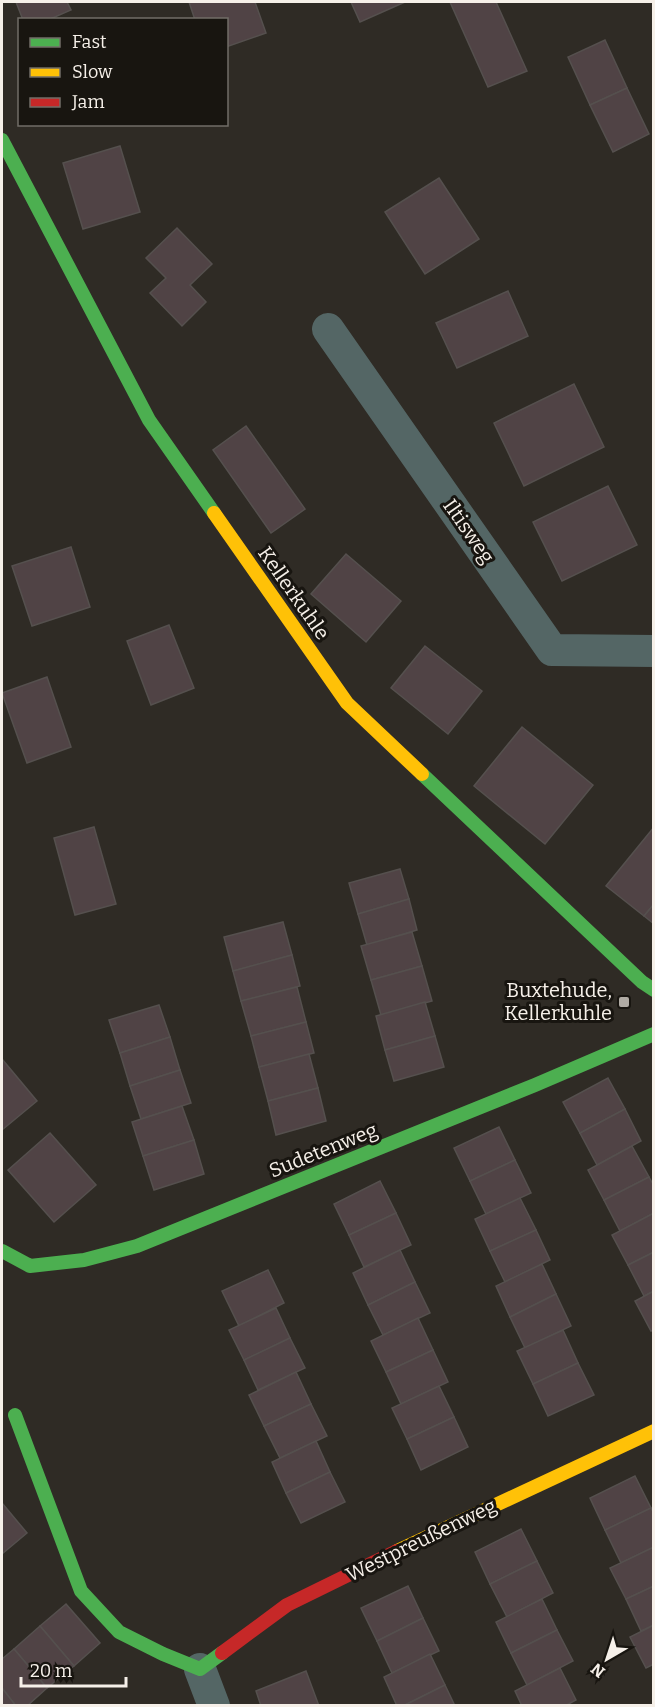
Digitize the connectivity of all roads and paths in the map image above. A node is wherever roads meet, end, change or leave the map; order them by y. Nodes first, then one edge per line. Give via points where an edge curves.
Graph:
1 (2, 140) edge
2 (328, 329) dead end
3 (654, 651) edge
4 (654, 990) edge
5 (654, 1034) edge
6 (2, 1251) edge
7 (15, 1415) dead end
8 (654, 1431) edge
9 (200, 1669) junction
10 (214, 1706) edge

1 - 4 street, Kellerkuhle via 149,420 347,703
2 - 3 street, Iltisweg via 552,650
5 - 6 street, Sudetenweg via 137,1246 84,1260 30,1266
7 - 9 street via 81,1591 119,1632
8 - 9 street, Westpreußenweg via 287,1605
9 - 10 street

